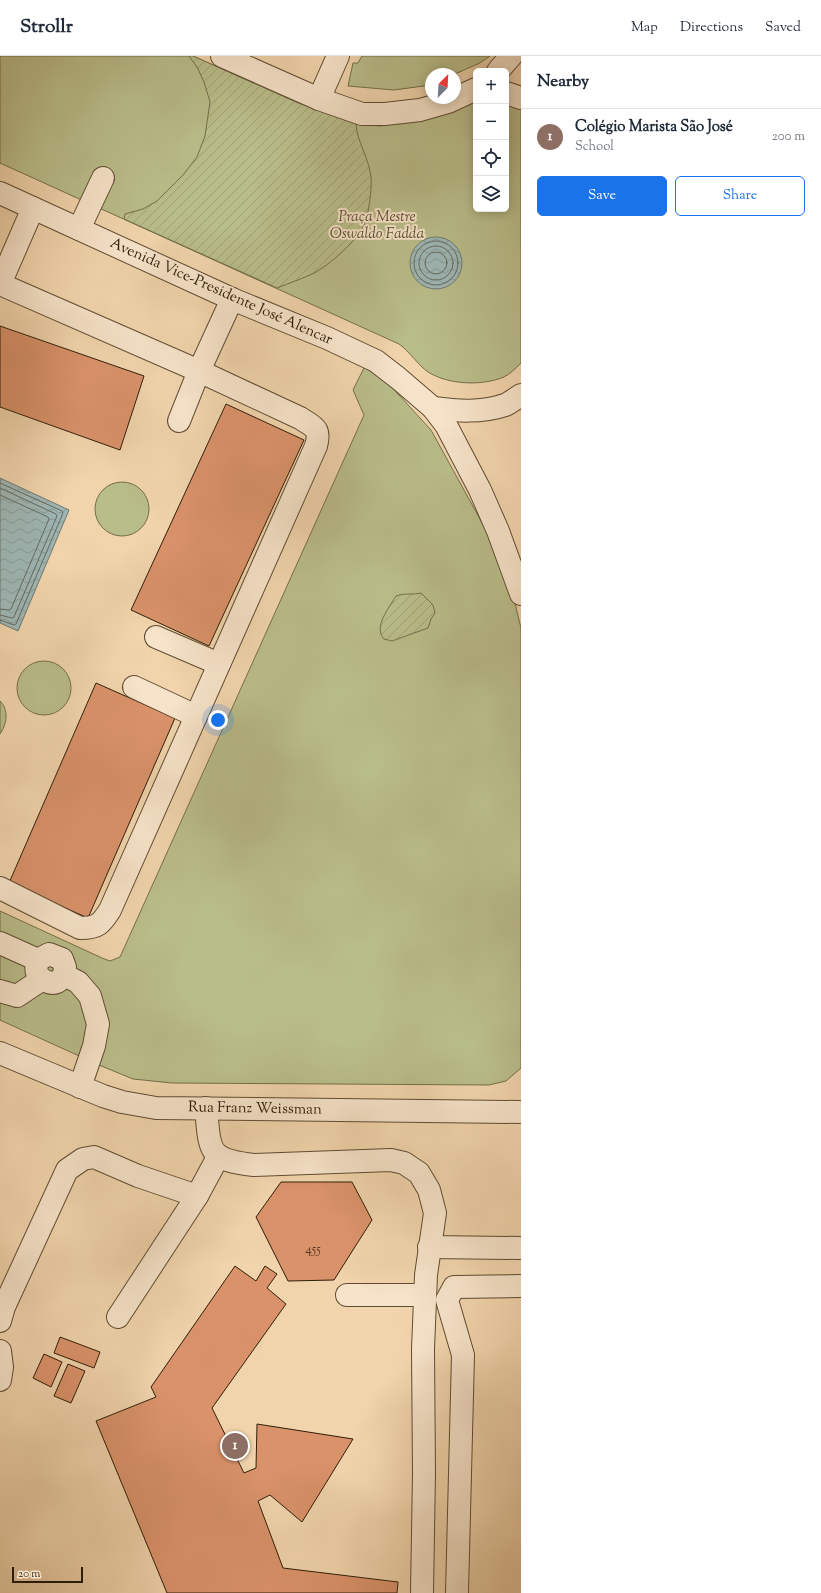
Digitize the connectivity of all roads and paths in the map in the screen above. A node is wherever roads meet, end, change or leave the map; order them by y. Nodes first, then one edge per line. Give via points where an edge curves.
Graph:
1 (222, 56) edge
2 (338, 56) edge
3 (511, 56) edge
4 (501, 68) edge
5 (473, 90) edge
6 (509, 94) edge
7 (521, 98) edge
8 (320, 100) junction
9 (103, 178) dead end
10 (0, 193) edge
11 (33, 208) junction
12 (79, 229) junction
13 (232, 300) junction
14 (199, 371) junction
15 (521, 395) edge
16 (433, 408) junction
17 (179, 421) dead end
18 (521, 594) edge
19 (156, 637) dead end
20 (219, 664) junction
21 (134, 686) dead end
22 (196, 716) junction
23 (0, 888) edge
24 (0, 943) edge
25 (40, 970) junction
26 (0, 991) edge
27 (0, 1053) edge
28 (80, 1087) junction
29 (206, 1108) junction
30 (521, 1112) edge
31 (218, 1157) junction
32 (197, 1196) junction
33 (430, 1247) junction
34 (521, 1248) edge
35 (521, 1286) edge
36 (425, 1294) junction
37 (347, 1295) dead end
38 (118, 1317) dead end
39 (0, 1321) edge
40 (460, 1342) junction
41 (423, 1349) junction
42 (0, 1351) edge
43 (0, 1380) edge
44 (422, 1593) edge
45 (457, 1593) edge

1 - 8 street
2 - 8 street
3 - 4 street
5 - 8 street via 448,102 420,110 385,114 362,114
6 - 7 street
9 - 12 street
10 - 11 street, Avenida Vice-Presidente José Alencar
11 - 12 street, Avenida Vice-Presidente José Alencar
11 - 14 street via 0,284
12 - 13 street, Avenida Vice-Presidente José Alencar
13 - 14 street
13 - 16 street, Avenida Vice-Presidente José Alencar via 327,338 376,361
14 - 17 street
14 - 20 street via 300,418 314,427 319,436
15 - 16 street via 505,404 475,411
16 - 18 street, Avenida Vice-Presidente José Alencar via 446,425 480,490
19 - 20 street
20 - 22 street
21 - 22 street
22 - 23 street via 102,923 92,928 80,928
24 - 25 street
25 - 26 street via 17,996
25 - 28 street via 51,983 57,982 64,975 78,982 90,996 98,1024 94,1046
27 - 28 street, Rua Franz Weissman
28 - 29 street, Rua Franz Weissman via 129,1103 156,1108
29 - 30 street, Rua Franz Weissman
29 - 31 street via 209,1144
31 - 32 street
31 - 33 street via 233,1163 254,1166 391,1160 404,1163 419,1173 430,1190 435,1213
32 - 38 street
32 - 39 street via 138,1176 94,1157 83,1159 68,1170 4,1307
33 - 34 street
33 - 36 street
35 - 40 street via 454,1287 447,1300
36 - 37 street
36 - 41 street
40 - 41 street via 433,1342
40 - 45 street via 463,1355
41 - 44 street
42 - 43 street

